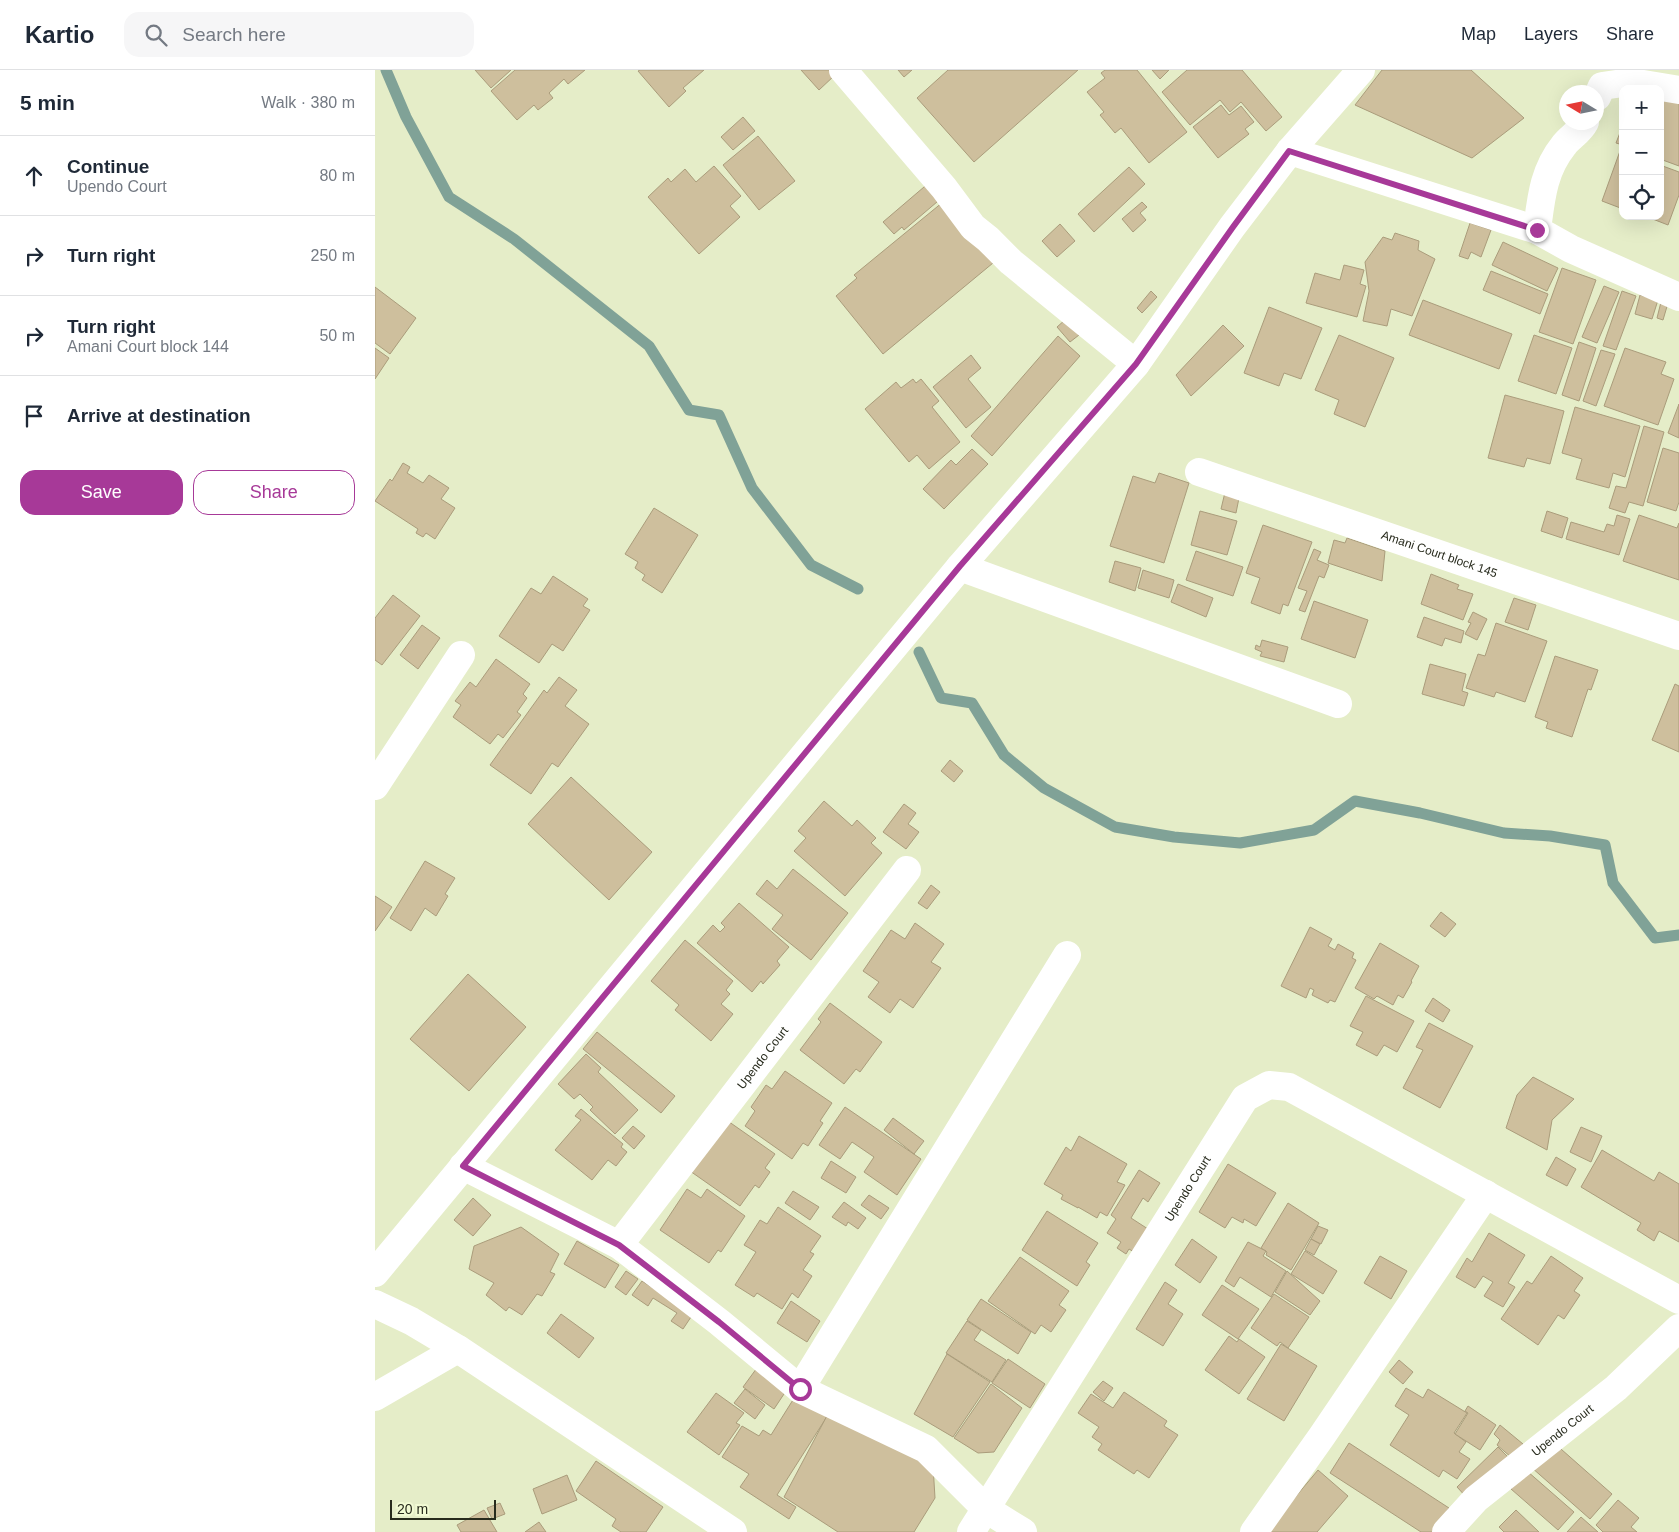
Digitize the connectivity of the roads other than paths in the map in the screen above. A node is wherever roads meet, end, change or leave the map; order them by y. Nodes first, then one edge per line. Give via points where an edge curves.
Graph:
1 (843, 70) edge
2 (1361, 70) edge
3 (1604, 86) edge
4 (1679, 90) edge
5 (1580, 130) edge
6 (1289, 151) junction
7 (1537, 230) junction
8 (1679, 297) edge
9 (1136, 364) junction
10 (1199, 472) dead end
11 (960, 566) junction
12 (1679, 636) edge
13 (461, 655) dead end
14 (1338, 704) dead end
15 (375, 786) edge
16 (907, 870) dead end
17 (1067, 955) dead end
18 (463, 1166) junction
19 (1485, 1194) junction
20 (619, 1245) junction
21 (375, 1273) edge
22 (1679, 1300) edge
23 (375, 1304) edge
24 (1679, 1328) edge
25 (458, 1350) junction
26 (800, 1389) junction
27 (375, 1397) edge
28 (986, 1509) junction
29 (733, 1532) edge
30 (971, 1532) edge
31 (1023, 1532) edge
32 (1254, 1532) edge
33 (1446, 1532) edge

1 - 9 street via 945,188 973,228
2 - 6 street
3 - 4 street via 1631,82
5 - 7 street via 1550,164
6 - 7 street
6 - 9 street
7 - 8 street via 1571,249
9 - 11 street
10 - 12 street, Amani Court block 145
11 - 14 street
11 - 18 street
13 - 15 street
16 - 20 street, Upendo Court
17 - 26 street
18 - 20 street
18 - 21 street
19 - 22 street, Upendo Court
19 - 28 street, Upendo Court via 1289,1086 1269,1085 1245,1098
19 - 32 street
20 - 26 street
23 - 25 street via 411,1321
24 - 33 street, Upendo Court via 1616,1388 1476,1499
25 - 27 street
25 - 29 street
26 - 28 street via 926,1449
28 - 30 street, Upendo Court
28 - 31 street

